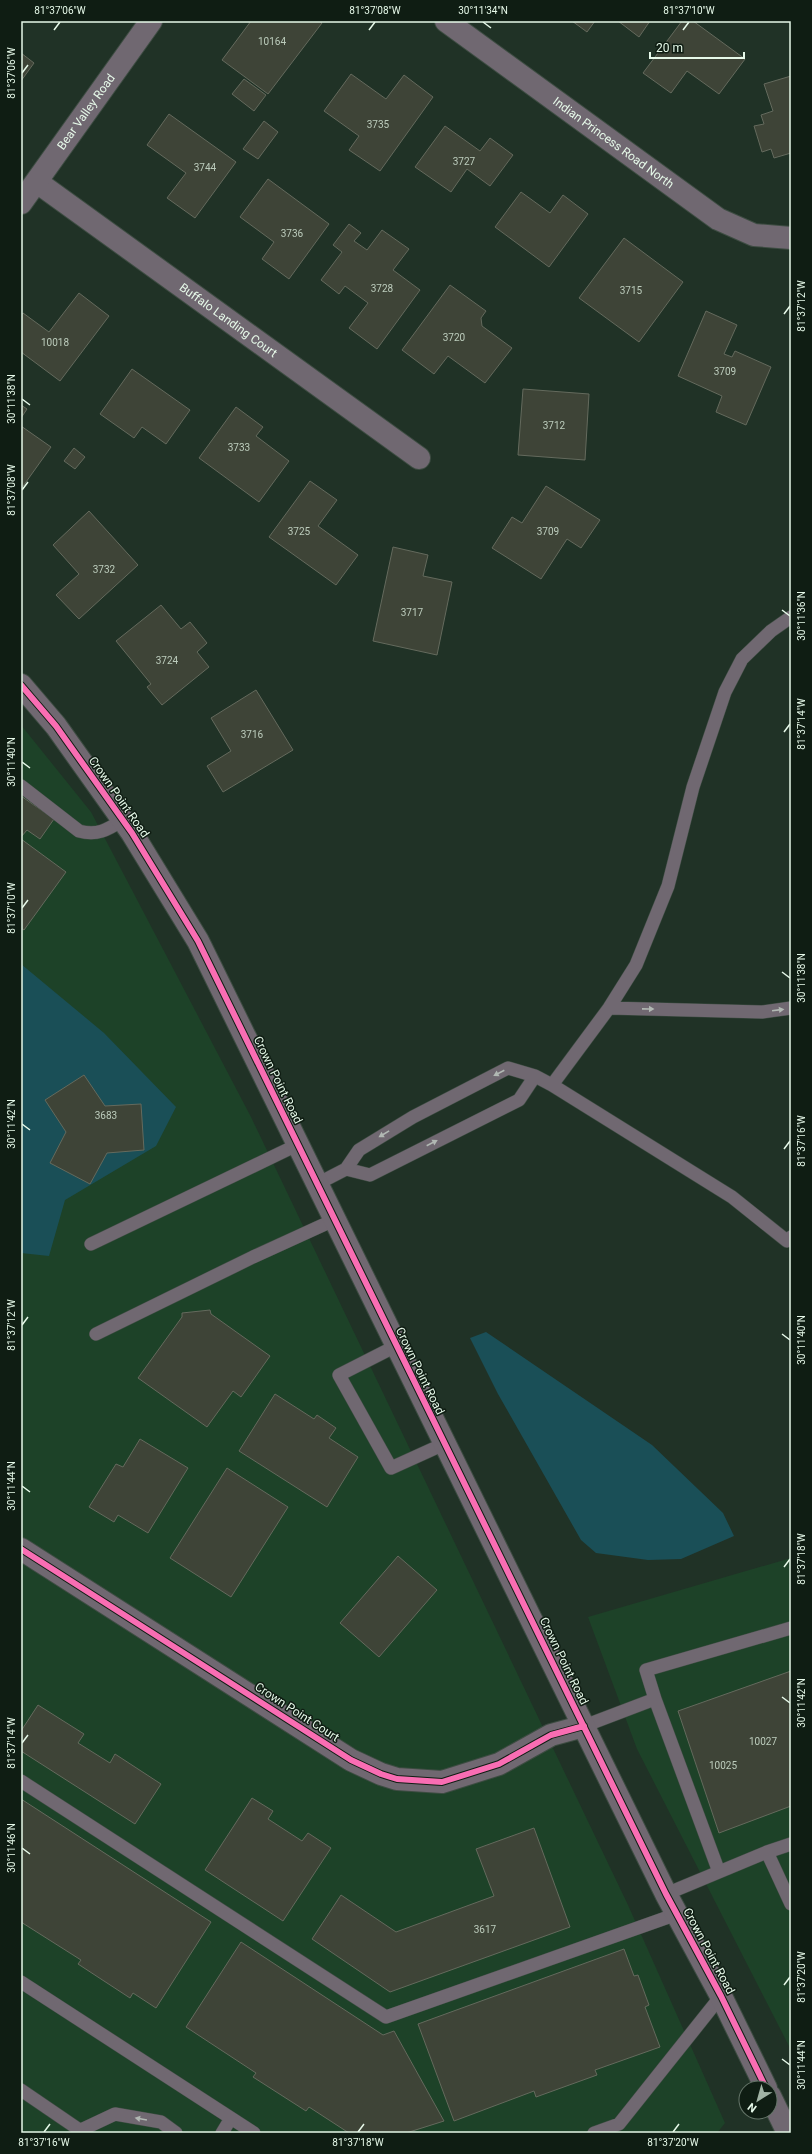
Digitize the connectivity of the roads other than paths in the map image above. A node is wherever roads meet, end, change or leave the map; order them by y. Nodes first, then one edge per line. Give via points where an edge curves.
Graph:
1 (151, 21) edge
2 (446, 21) edge
3 (37, 182) junction
4 (21, 203) edge
5 (791, 238) edge
6 (419, 458) dead end
7 (791, 618) edge
8 (21, 685) edge
9 (21, 786) edge
10 (123, 820) junction
11 (609, 1008) junction
12 (791, 1008) edge
13 (535, 1076) junction
14 (552, 1085) junction
15 (297, 1145) junction
16 (346, 1169) junction
17 (316, 1184) junction
18 (334, 1220) junction
19 (790, 1241) edge
20 (91, 1244) dead end
21 (96, 1334) dead end
22 (396, 1346) junction
23 (444, 1444) junction
24 (21, 1549) edge
25 (791, 1628) edge
26 (655, 1699) junction
27 (584, 1726) junction
28 (21, 1781) edge
29 (791, 1844) edge
30 (767, 1852) junction
31 (719, 1872) junction
32 (666, 1894) junction
33 (791, 1904) edge
34 (677, 1914) junction
35 (21, 1982) edge
36 (721, 1996) junction
37 (762, 2080) edge
38 (21, 2090) edge
39 (778, 2112) edge
40 (231, 2118) junction
41 (83, 2131) edge
42 (176, 2133) edge
43 (222, 2133) edge
44 (254, 2133) edge
45 (594, 2133) edge
46 (788, 2133) edge

1 - 3 street, Bear Valley Road
2 - 5 street, Indian Princess Road North via 718,219 754,235
3 - 4 street, Bear Valley Road
3 - 6 street, Buffalo Landing Court
7 - 11 lane via 771,631 742,659 725,692 693,787 668,886 636,965
8 - 10 street, Crown Point Road via 56,726
9 - 10 lane via 79,831 90,834 105,832
10 - 15 street, Crown Point Road via 198,941
11 -> 12 lane via 762,1012
11 - 14 lane
13 - 14 lane
16 -> 13 lane via 370,1175 520,1100
13 -> 16 lane via 508,1068 412,1117 359,1150
14 - 19 lane via 732,1197
15 - 17 street, Crown Point Road
15 - 20 lane
16 - 17 lane
17 - 18 street, Crown Point Road
18 - 21 lane
18 - 22 street, Crown Point Road
22 - 23 street, Crown Point Road
22 - 23 lane via 339,1375 391,1468
23 - 27 street, Crown Point Road
24 - 27 street, Crown Point Court via 351,1760 380,1774 397,1779 442,1782 499,1764 551,1735
25 - 26 lane via 646,1670
26 - 27 lane
26 - 31 lane
27 - 32 street, Crown Point Road
28 - 34 lane via 386,2017
29 - 30 lane
30 - 31 lane
30 - 33 lane
31 - 32 lane
32 - 34 street, Crown Point Road
34 - 36 street, Crown Point Road
35 - 40 lane
36 - 37 street, Crown Point Road
36 - 45 lane via 619,2124
38 - 41 lane
39 - 46 street
40 - 43 lane
40 - 44 lane
42 -> 41 lane via 161,2122 115,2114

